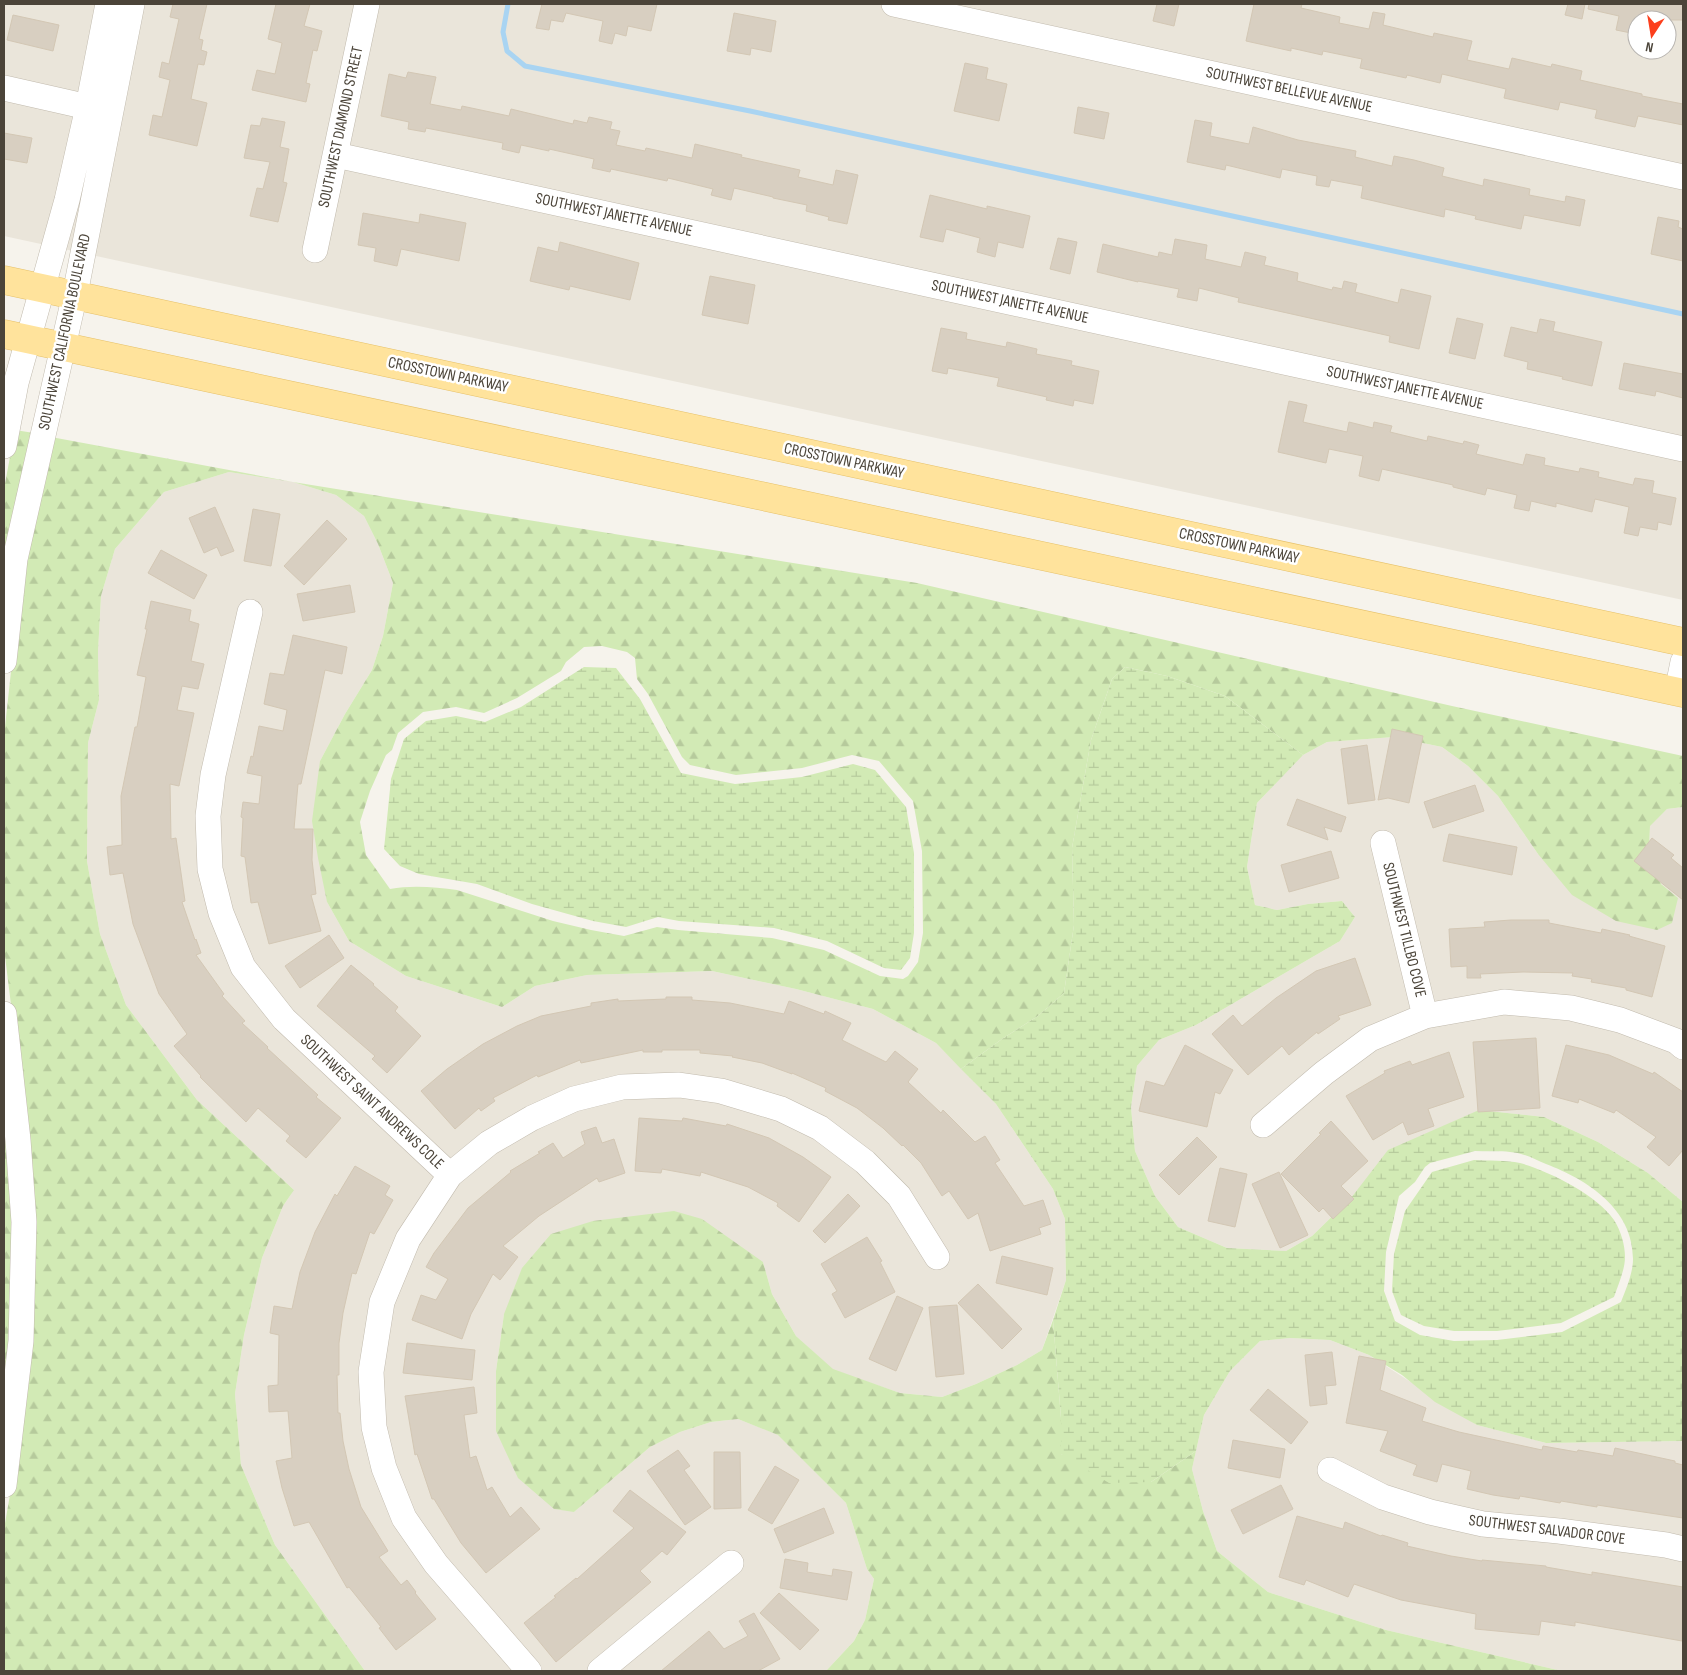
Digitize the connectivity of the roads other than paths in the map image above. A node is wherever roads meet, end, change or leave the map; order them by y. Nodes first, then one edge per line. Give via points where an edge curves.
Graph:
1 (108, 4) edge
2 (132, 4) edge
3 (367, 4) edge
4 (894, 4) edge
5 (4, 88) edge
6 (88, 107) junction
7 (336, 155) junction
8 (1683, 177) edge
9 (315, 250) dead end
10 (4, 280) edge
11 (43, 288) junction
12 (75, 294) junction
13 (16, 337) edge
14 (62, 347) junction
15 (4, 446) edge
16 (1683, 449) edge
17 (250, 612) dead end
18 (1683, 642) edge
19 (4, 661) edge
20 (1683, 662) edge
21 (1680, 693) edge
22 (1382, 843) dead end
23 (4, 1014) edge
24 (1425, 1016) junction
25 (1681, 1038) edge
26 (1263, 1125) dead end
27 (450, 1175) junction
28 (937, 1257) dead end
29 (1330, 1470) dead end
30 (4, 1484) edge
31 (1683, 1549) edge
32 (731, 1563) dead end
33 (528, 1671) edge
34 (600, 1671) edge

1 - 6 street, SOUTHWEST CALIFORNIA BOULEVARD
2 - 12 street, SOUTHWEST CALIFORNIA BOULEVARD
3 - 7 street, SOUTHWEST DIAMOND STREET
4 - 8 street, SOUTHWEST BELLEVUE AVENUE
5 - 6 street
6 - 11 street, SOUTHWEST CALIFORNIA BOULEVARD
7 - 9 street, SOUTHWEST DIAMOND STREET
7 - 16 street, SOUTHWEST JANETTE AVENUE
10 - 11 main road, CROSSTOWN PARKWAY
11 - 12 main road, CROSSTOWN PARKWAY
11 - 13 street, SOUTHWEST CALIFORNIA BOULEVARD
12 - 14 street, SOUTHWEST CALIFORNIA BOULEVARD
12 - 18 main road, CROSSTOWN PARKWAY
13 - 14 main road
13 - 15 street, SOUTHWEST CALIFORNIA BOULEVARD via 16,383
14 - 19 street, SOUTHWEST CALIFORNIA BOULEVARD via 15,560
14 - 21 main road
17 - 27 street, SOUTHWEST SAINT ANDREWS COLE via 213,775 208,816 210,869 221,913 243,967 284,1019
20 - 21 street
22 - 24 street, SOUTHWEST TILLBO COVE
23 - 30 street via 24,1222 21,1342
24 - 25 street via 1504,1002 1571,1008
24 - 26 street via 1370,1039
27 - 28 street via 490,1143 532,1118 574,1100 622,1087 679,1085 721,1091 781,1109 804,1120 865,1162 899,1196
27 - 33 street, SOUTHWEST SAINT ANDREWS COLE via 408,1239 382,1302 371,1372 374,1427 384,1468 404,1518 436,1564
29 - 31 street, SOUTHWEST SALVADOR COVE via 1383,1497 1482,1524 1559,1531
32 - 34 street

